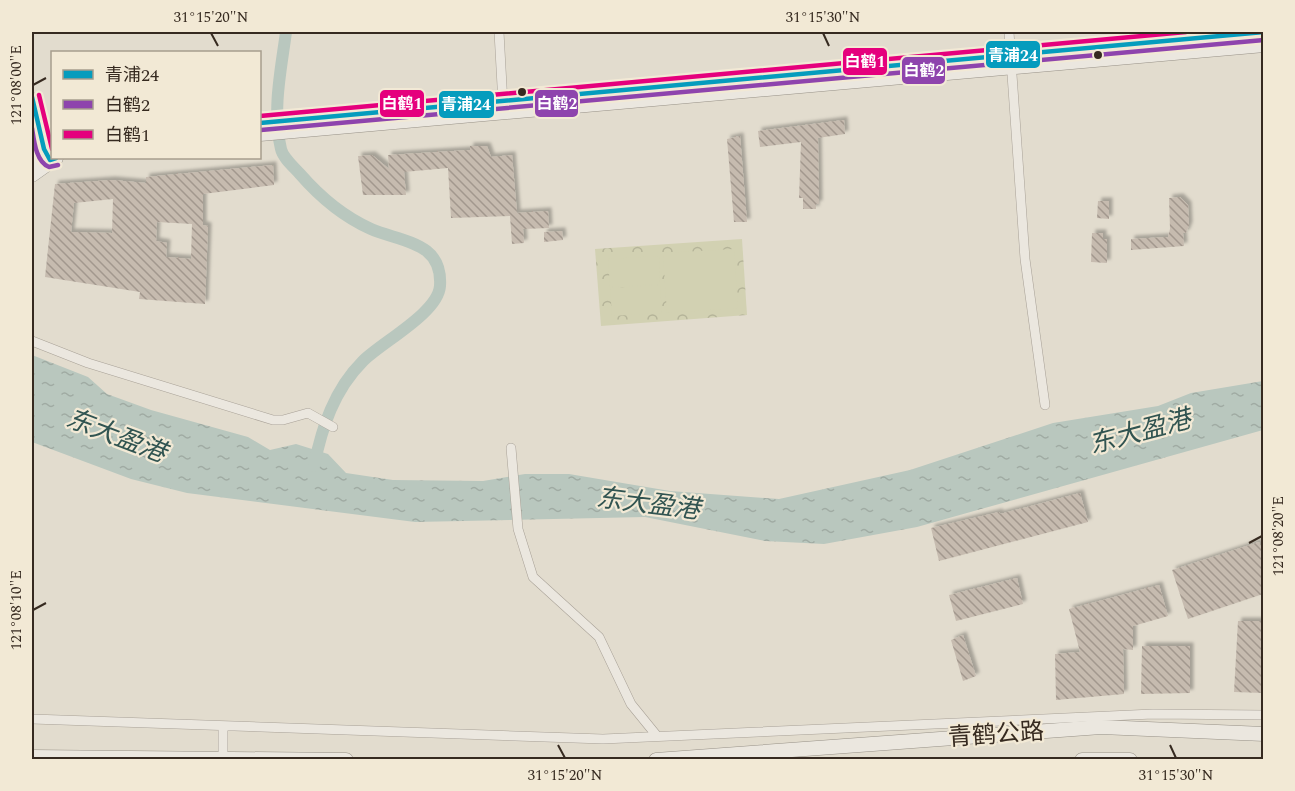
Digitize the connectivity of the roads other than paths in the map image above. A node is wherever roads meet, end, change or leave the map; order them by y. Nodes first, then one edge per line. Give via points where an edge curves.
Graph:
1 (499, 32) edge
2 (1009, 32) edge
3 (1263, 32) edge
4 (1263, 45) edge
5 (1012, 61) junction
6 (32, 98) edge
7 (503, 107) junction
8 (33, 113) edge
9 (265, 128) edge
10 (51, 153) edge
11 (32, 159) edge
12 (32, 175) edge
13 (32, 341) edge
14 (1045, 405) dead end
15 (333, 427) dead end
16 (511, 448) dead end
17 (1263, 715) edge
18 (32, 719) edge
19 (223, 727) junction
20 (1263, 734) edge
21 (657, 736) junction
22 (32, 757) edge
23 (223, 759) edge
24 (346, 759) edge
25 (656, 759) edge
26 (1082, 759) edge
27 (1130, 759) edge

1 - 7 street
2 - 5 street
3 - 5 main road
4 - 5 main road
5 - 7 main road
5 - 14 street via 1025,258
6 - 8 street
7 - 9 main road
8 - 10 street
10 - 11 main road
10 - 12 main road
13 - 15 street via 88,363 273,420 312,414
16 - 21 street via 518,529 533,577 599,637 631,704
17 - 21 street via 1153,714
18 - 19 street
19 - 21 street via 603,739
19 - 23 street
20 - 25 main road, 青鹤公路 via 1101,727
22 - 23 main road
23 - 24 main road
26 - 27 main road

